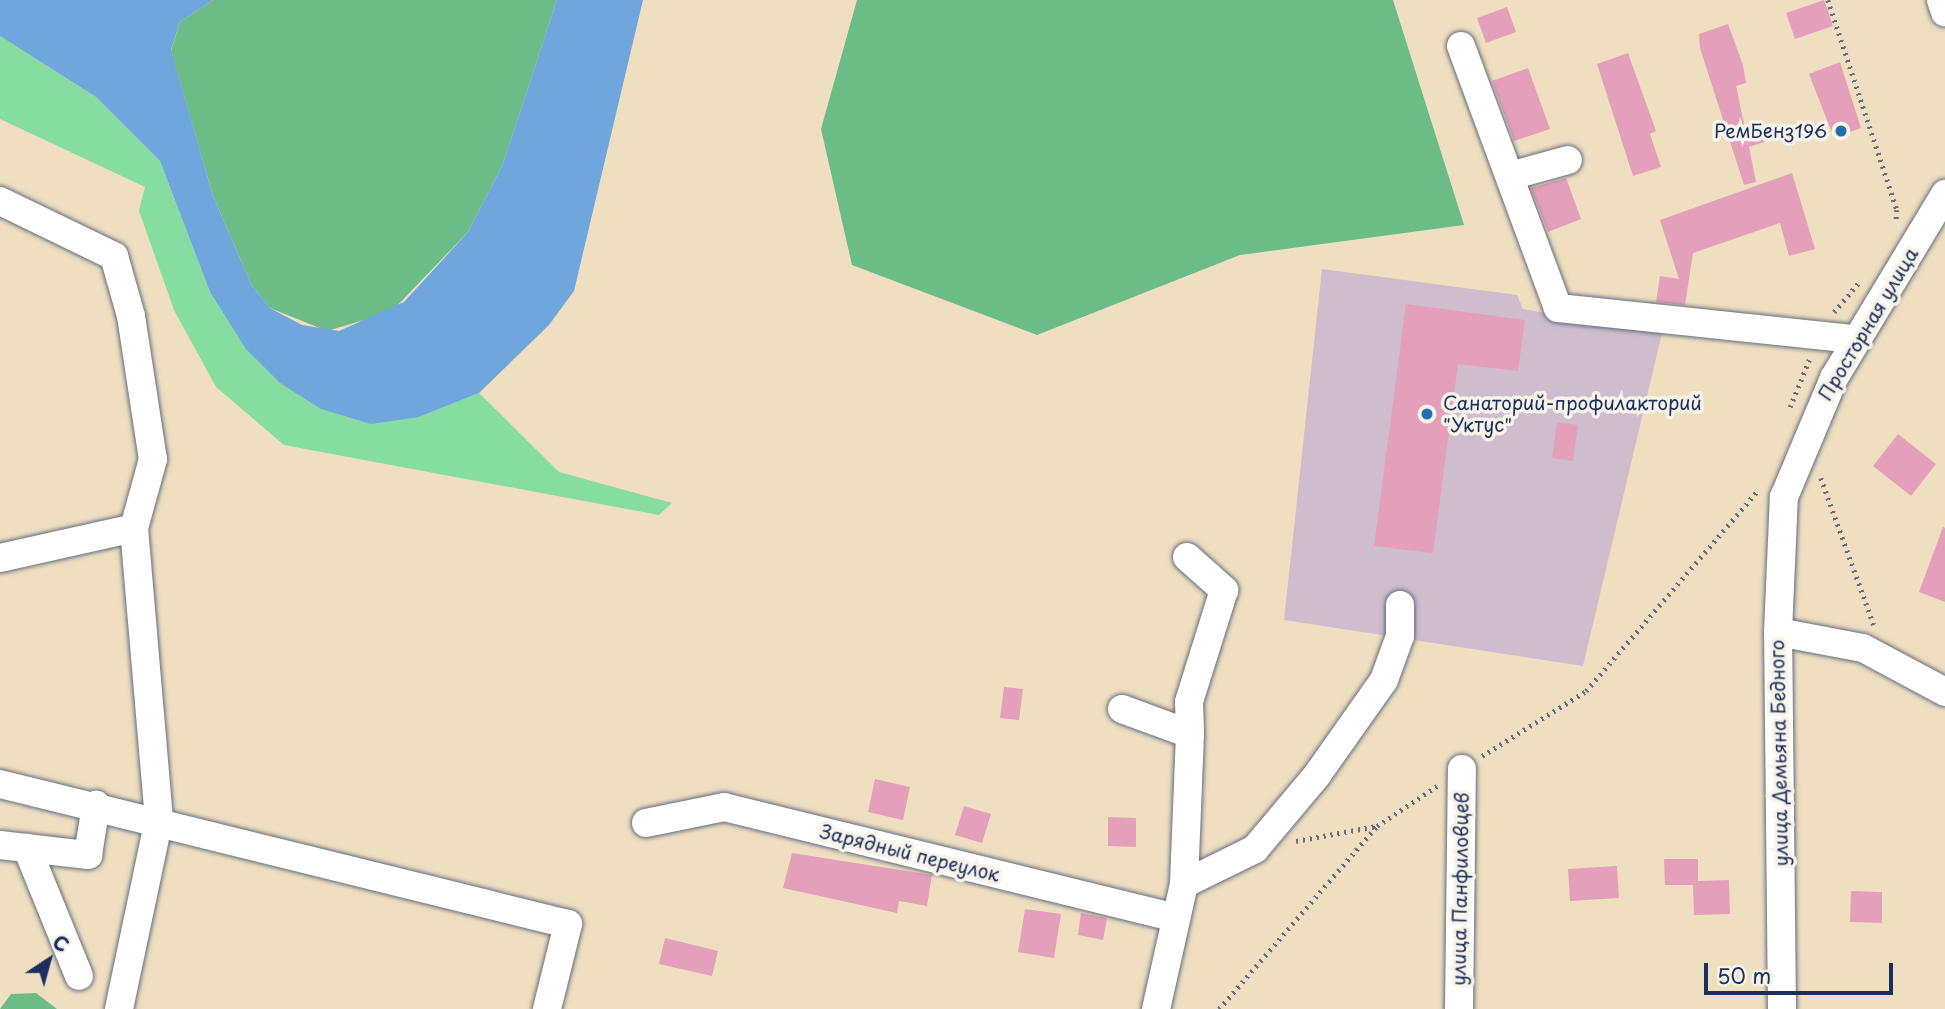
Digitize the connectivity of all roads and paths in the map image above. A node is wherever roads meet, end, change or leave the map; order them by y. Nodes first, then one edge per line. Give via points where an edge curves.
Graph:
1 (1828, 0) edge
2 (1941, 0) edge
3 (1945, 12) edge
4 (1461, 46) dead end
5 (1569, 160) dead end
6 (1510, 176) junction
7 (1945, 194) edge
8 (0, 201) edge
9 (1895, 228) dead end
10 (1866, 273) dead end
11 (1854, 339) junction
12 (1816, 346) junction
13 (1833, 378) junction
14 (1786, 418) dead end
15 (1819, 473) dead end
16 (1762, 480) dead end
17 (1784, 497) joint
18 (134, 528) junction
19 (1188, 557) dead end
20 (0, 558) edge
21 (1400, 605) dead end
22 (1777, 632) junction
23 (1887, 662) junction
24 (1945, 692) edge
25 (1122, 709) dead end
26 (1189, 734) junction
27 (1462, 769) junction
28 (0, 784) edge
29 (96, 805) junction
30 (159, 819) junction
31 (646, 823) dead end
32 (1377, 826) junction
33 (14, 847) edge
34 (1255, 849) junction
35 (1184, 884) junction
36 (1173, 917) junction
37 (79, 976) dead end
38 (119, 1009) edge
39 (547, 1009) edge
40 (1156, 1009) edge
41 (1219, 1009) edge
42 (1458, 1009) edge
43 (1782, 1009) edge

1 - 9 path via 1898,210
2 - 3 street
4 - 6 street
5 - 6 street
6 - 12 street via 1558,308
7 - 11 street, Просторная улица
8 - 18 street via 114,256 131,316 153,459
10 - 12 path
11 - 12 street
11 - 13 street, Просторная улица
12 - 13 path
12 - 14 path
13 - 17 street, Просторная улица
15 - 23 path
16 - 27 path via 1586,691
17 - 22 street, улица Демьяна Бедного
18 - 20 street
18 - 30 street
19 - 26 street via 1213,594 1189,702
21 - 34 street via 1400,636 1384,680
22 - 23 street via 1863,648
22 - 43 street, улица Демьяна Бедного
23 - 24 street
25 - 26 street
26 - 35 street
27 - 32 path
27 - 42 street, улица Панфиловцев
28 - 29 street
29 - 30 street
29 - 33 street via 88,855
30 - 38 street
30 - 39 street via 568,924
31 - 36 street, Зарядный переулок via 724,807
32 - 34 path
32 - 41 path
33 - 37 street
34 - 35 street
35 - 36 street
36 - 40 street

